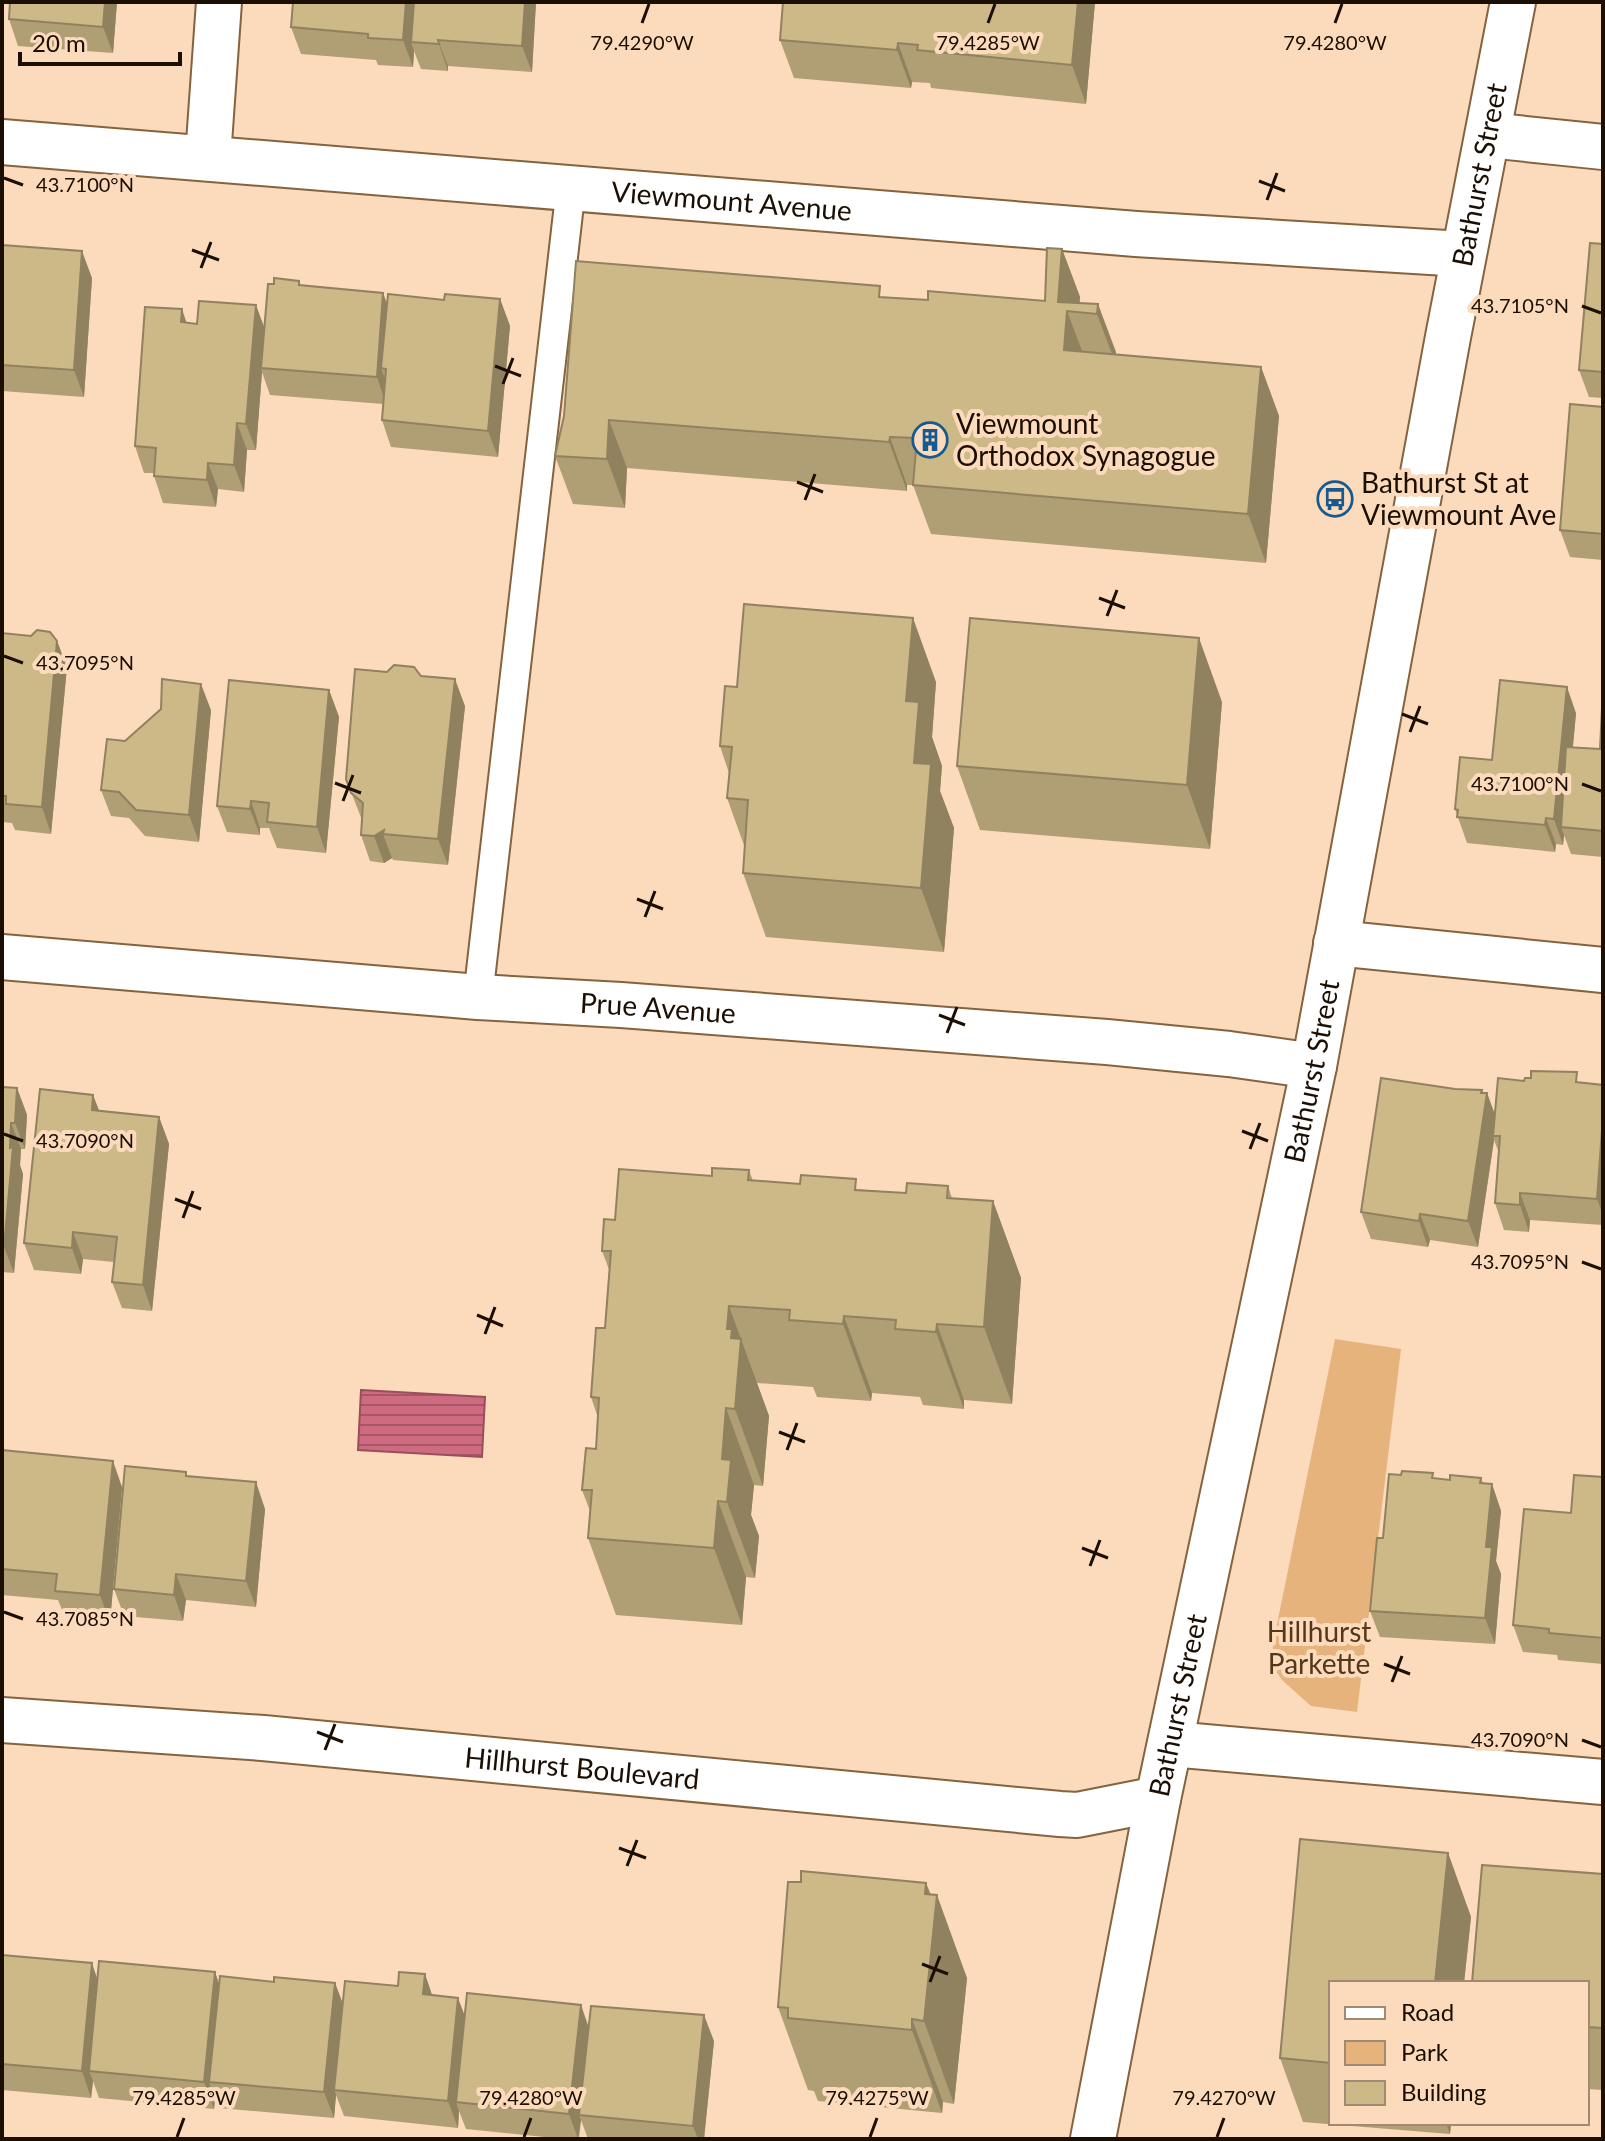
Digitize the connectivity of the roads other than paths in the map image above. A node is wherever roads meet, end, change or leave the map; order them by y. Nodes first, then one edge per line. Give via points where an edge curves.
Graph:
1 (219, 2) edge
2 (1513, 2) edge
3 (1488, 135) junction
4 (2, 142) edge
5 (1603, 147) edge
6 (208, 157) junction
7 (571, 187) junction
8 (1463, 254) junction
9 (1336, 943) junction
10 (2, 957) edge
11 (1603, 970) edge
12 (478, 997) junction
13 (1314, 1066) junction
14 (2, 1720) edge
15 (1171, 1744) junction
16 (1603, 1782) edge
17 (1158, 1799) junction
18 (1093, 2139) edge

1 - 6 street
2 - 3 street, Bathurst Street
3 - 5 street
3 - 8 street, Bathurst Street
4 - 6 street, Viewmount Avenue
6 - 7 street, Viewmount Avenue
7 - 8 street, Viewmount Avenue via 1136,234
7 - 12 lane
8 - 9 street, Bathurst Street
9 - 11 street
9 - 13 street, Bathurst Street
10 - 12 street, Prue Avenue
12 - 13 street, Prue Avenue via 1107,1042
13 - 15 street, Bathurst Street
14 - 17 street, Hillhurst Boulevard via 263,1738 1060,1814
15 - 16 street
15 - 17 street, Bathurst Street
17 - 18 street, Bathurst Street

